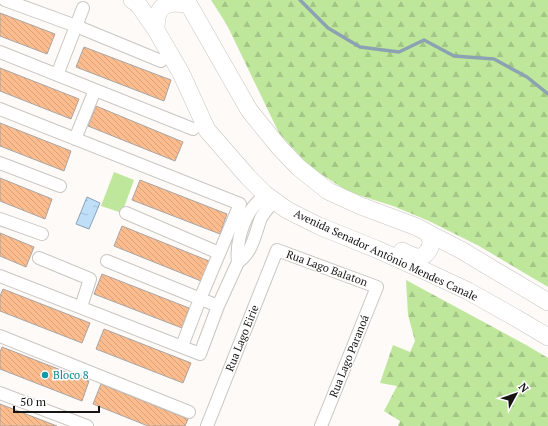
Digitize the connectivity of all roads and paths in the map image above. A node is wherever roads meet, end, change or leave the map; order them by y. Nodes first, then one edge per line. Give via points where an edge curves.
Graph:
1 (5, 0) edge
2 (132, 0) edge
3 (186, 3) edge
4 (83, 8) dead end
5 (76, 26) junction
6 (156, 30) junction
7 (0, 52) edge
8 (161, 61) dead end
9 (56, 75) junction
10 (95, 90) junction
11 (0, 110) edge
12 (193, 129) dead end
13 (75, 139) junction
14 (0, 163) edge
15 (60, 186) dead end
16 (270, 198) junction
17 (126, 213) dead end
18 (0, 219) edge
19 (428, 233) junction
20 (42, 234) dead end
21 (376, 249) junction
22 (277, 250) joint
23 (219, 253) junction
24 (39, 258) dead end
25 (108, 261) dead end
26 (0, 276) edge
27 (377, 287) joint
28 (200, 299) junction
29 (548, 302) edge
30 (218, 306) junction
31 (81, 307) junction
32 (0, 336) edge
33 (548, 337) edge
34 (182, 346) junction
35 (0, 393) edge
36 (189, 412) dead end
37 (87, 426) edge
38 (207, 426) edge
39 (321, 426) edge

1 - 5 street
2 - 6 main road, Avenida Senador Antônio Mendes Canale via 138,4
3 - 6 main road via 170,2 163,5 158,11
3 - 19 main road via 249,110 298,167 328,191
4 - 5 street
5 - 8 street
5 - 9 street
6 - 16 main road, Avenida Senador Antônio Mendes Canale via 181,73 207,130
7 - 9 street
9 - 10 street
10 - 12 street
10 - 13 street
11 - 13 street
13 - 23 street via 240,204
14 - 15 street
16 - 21 main road, Avenida Senador Antônio Mendes Canale via 319,226
16 - 30 street via 250,211 244,223 238,246 238,262
17 - 23 street
18 - 20 street
19 - 21 main road via 430,247 422,257 395,248
19 - 29 main road
21 - 33 main road, Avenida Senador Antônio Mendes Canale via 468,292
22 - 27 street, Rua Lago Balaton
22 - 38 street, Rua Lago Eirie
23 - 28 street
24 - 31 street via 90,278
25 - 28 street
26 - 31 street
27 - 39 street, Rua Lago Paranoá
28 - 30 street
28 - 34 street
30 - 34 street via 200,354
31 - 34 street
32 - 36 street
35 - 37 street

